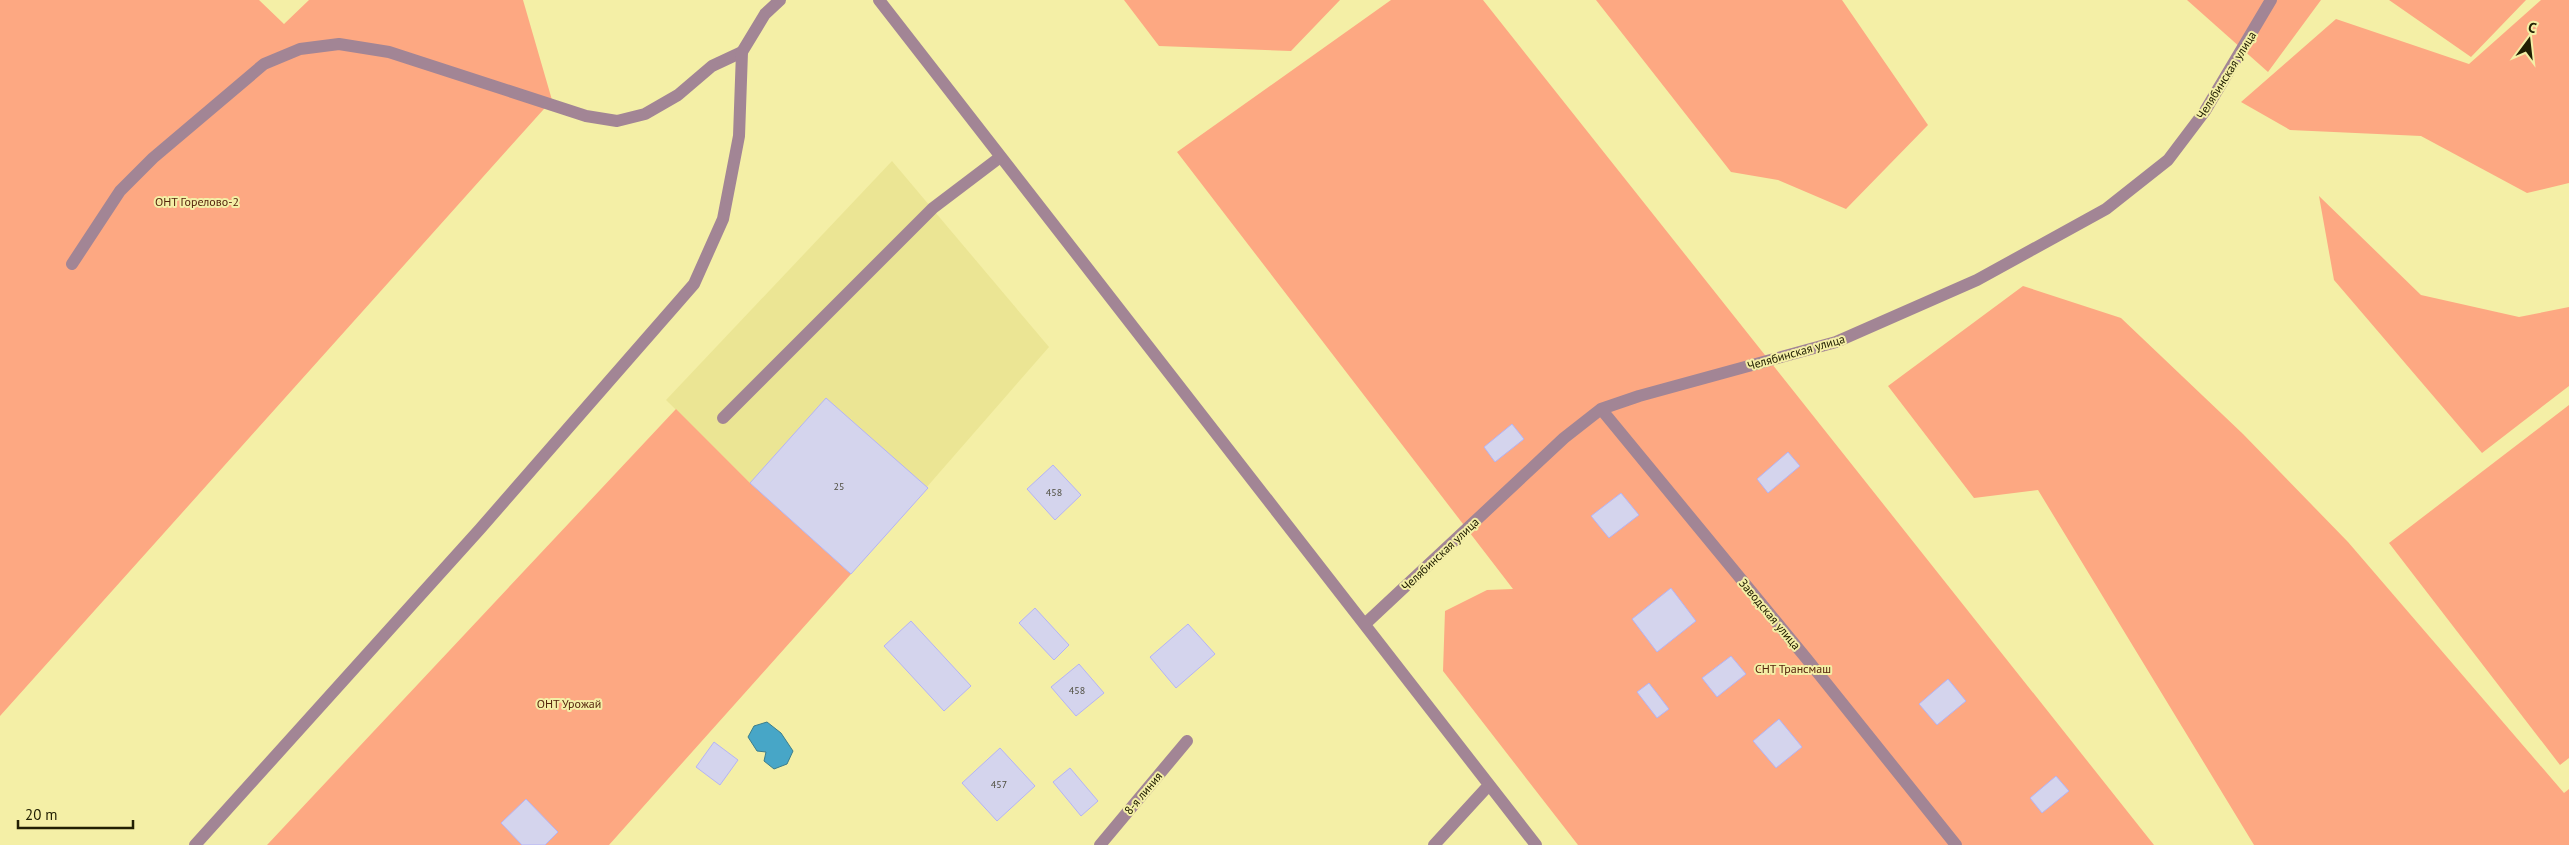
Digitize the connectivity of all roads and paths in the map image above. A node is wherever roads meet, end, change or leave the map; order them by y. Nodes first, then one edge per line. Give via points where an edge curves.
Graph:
1 (780, 0) edge
2 (879, 0) edge
3 (2272, 0) edge
4 (742, 52) junction
5 (999, 158) junction
6 (72, 264) dead end
7 (1601, 409) junction
8 (723, 418) dead end
9 (1365, 624) junction
10 (1187, 741) dead end
11 (1489, 785) junction
12 (195, 845) edge
13 (1100, 845) edge
14 (1434, 845) edge
15 (1536, 845) edge
16 (1956, 845) edge

1 - 4 street via 765,14
2 - 5 street
3 - 7 street, Челябинская улица via 2205,111 2168,160 2106,209 1977,280 1836,342
4 - 6 street via 712,66 678,95 645,114 617,121 586,116 389,52 339,44 300,50 264,64 152,158 120,191
4 - 12 street via 739,136 723,219 694,284 480,530
5 - 8 street via 933,208
5 - 9 street
7 - 9 street, Челябинская улица via 1564,438
7 - 16 street, Заводская улица
9 - 11 street
10 - 13 street, 8-я линия
11 - 14 street
11 - 15 street

